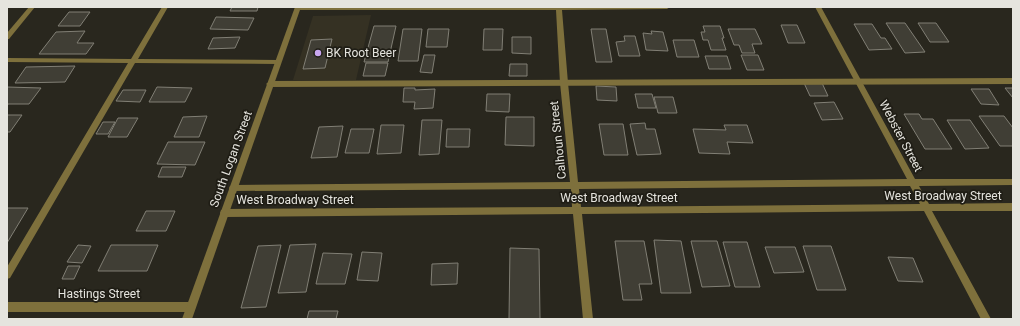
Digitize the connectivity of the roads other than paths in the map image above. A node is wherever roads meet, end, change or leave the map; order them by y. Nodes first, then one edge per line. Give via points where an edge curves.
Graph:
1 (32, 7) edge
2 (165, 7) edge
3 (559, 7) edge
4 (667, 7) edge
5 (818, 7) edge
6 (297, 8) edge
7 (7, 37) edge
8 (7, 60) edge
9 (134, 61) junction
10 (278, 62) junction
11 (1013, 81) edge
12 (858, 82) junction
13 (564, 83) junction
14 (270, 84) junction
15 (1013, 182) edge
16 (912, 183) junction
17 (575, 186) junction
18 (233, 188) junction
19 (1013, 207) edge
20 (926, 208) junction
21 (577, 210) junction
22 (224, 213) junction
23 (7, 275) edge
24 (7, 307) edge
25 (191, 308) junction
26 (187, 319) edge
27 (588, 319) edge
28 (986, 319) edge

1 - 7 street
2 - 9 street
3 - 4 street
3 - 6 street
3 - 13 street, Calhoun Street
5 - 12 street, Webster Street
6 - 10 street, South Logan Street
8 - 9 street
9 - 10 street
9 - 23 street
10 - 14 street, South Logan Street
11 - 12 street
12 - 13 street
12 - 16 street, Webster Street
13 - 14 street
13 - 17 street, Calhoun Street
14 - 18 street, South Logan Street
15 - 16 street, West Broadway Street
16 - 17 street, West Broadway Street
16 - 20 street, Webster Street
17 - 18 street, West Broadway Street
17 - 21 street, Calhoun Street
18 - 22 street, South Logan Street
19 - 20 street, West Broadway Street
20 - 21 street, West Broadway Street
20 - 28 street, Webster Street
21 - 22 street, West Broadway Street
21 - 27 street, Calhoun Street
22 - 25 street, South Logan Street
24 - 25 street, Hastings Street
25 - 26 street, South Logan Street

